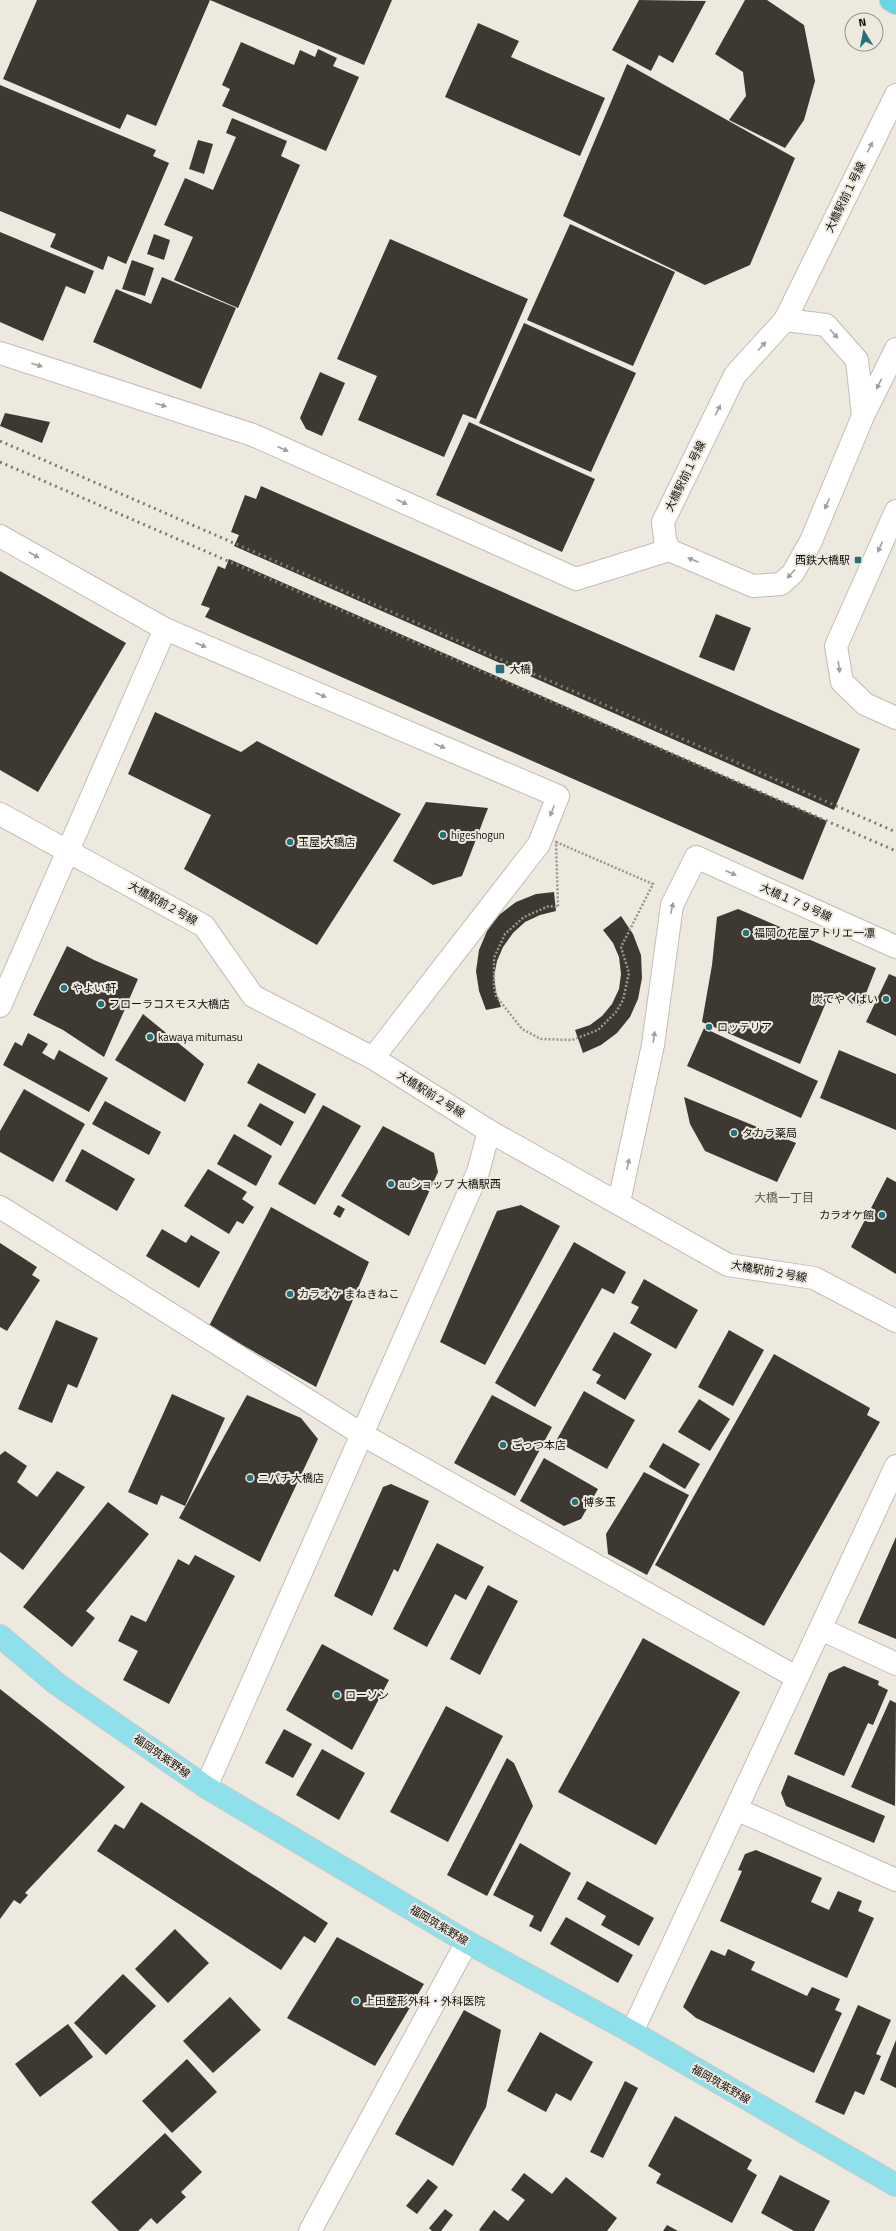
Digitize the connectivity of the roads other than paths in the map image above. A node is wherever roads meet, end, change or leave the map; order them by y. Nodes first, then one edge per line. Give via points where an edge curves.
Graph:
1 (891, 0) edge
2 (896, 2) edge
3 (896, 95) edge
4 (785, 320) junction
5 (896, 350) edge
6 (0, 353) edge
7 (863, 416) junction
8 (896, 512) edge
9 (0, 536) edge
10 (669, 550) junction
11 (165, 629) junction
12 (896, 718) edge
13 (0, 814) edge
14 (68, 851) junction
15 (896, 947) edge
16 (0, 1006) edge
17 (373, 1058) junction
18 (489, 1131) junction
19 (619, 1202) junction
20 (0, 1207) edge
21 (896, 1321) edge
22 (363, 1435) junction
23 (896, 1466) edge
24 (821, 1629) junction
25 (0, 1636) edge
26 (896, 1664) edge
27 (796, 1677) junction
28 (206, 1787) junction
29 (736, 1809) junction
30 (896, 1880) edge
31 (467, 1942) junction
32 (632, 2032) junction
33 (896, 2185) edge
34 (310, 2231) edge

1 - 2 highway
4 -> 3 street, 大橋駅前１号線
4 -> 7 street via 826,325 857,360
10 -> 4 street, 大橋駅前１号線 via 663,522 735,375
5 -> 7 street
6 -> 10 street via 253,435 576,579
7 -> 10 street via 811,541 793,573 781,584 753,586
8 -> 12 street via 836,646 842,682 865,704
9 -> 11 street
11 - 14 street
11 -> 17 street via 558,796 539,844
13 - 14 street, 大橋駅前２号線
14 - 16 street
14 - 17 street, 大橋駅前２号線 via 204,926 253,996
19 -> 15 street, 大橋１７９号線 via 653,1045 672,906 696,857
17 - 18 street, 大橋駅前２号線
18 - 19 street, 大橋駅前２号線
18 - 22 street via 478,1172
19 - 21 street, 大橋駅前２号線 via 728,1265 814,1278
20 - 22 street
22 - 27 street
22 - 28 street
23 - 24 street
24 - 26 street
24 - 27 street
25 - 28 main road, 福岡筑紫野線 via 56,1684
27 - 29 street
28 - 31 main road, 福岡筑紫野線
29 - 30 street
29 - 32 street
31 - 32 main road, 福岡筑紫野線
31 - 34 street
32 - 33 main road, 福岡筑紫野線

